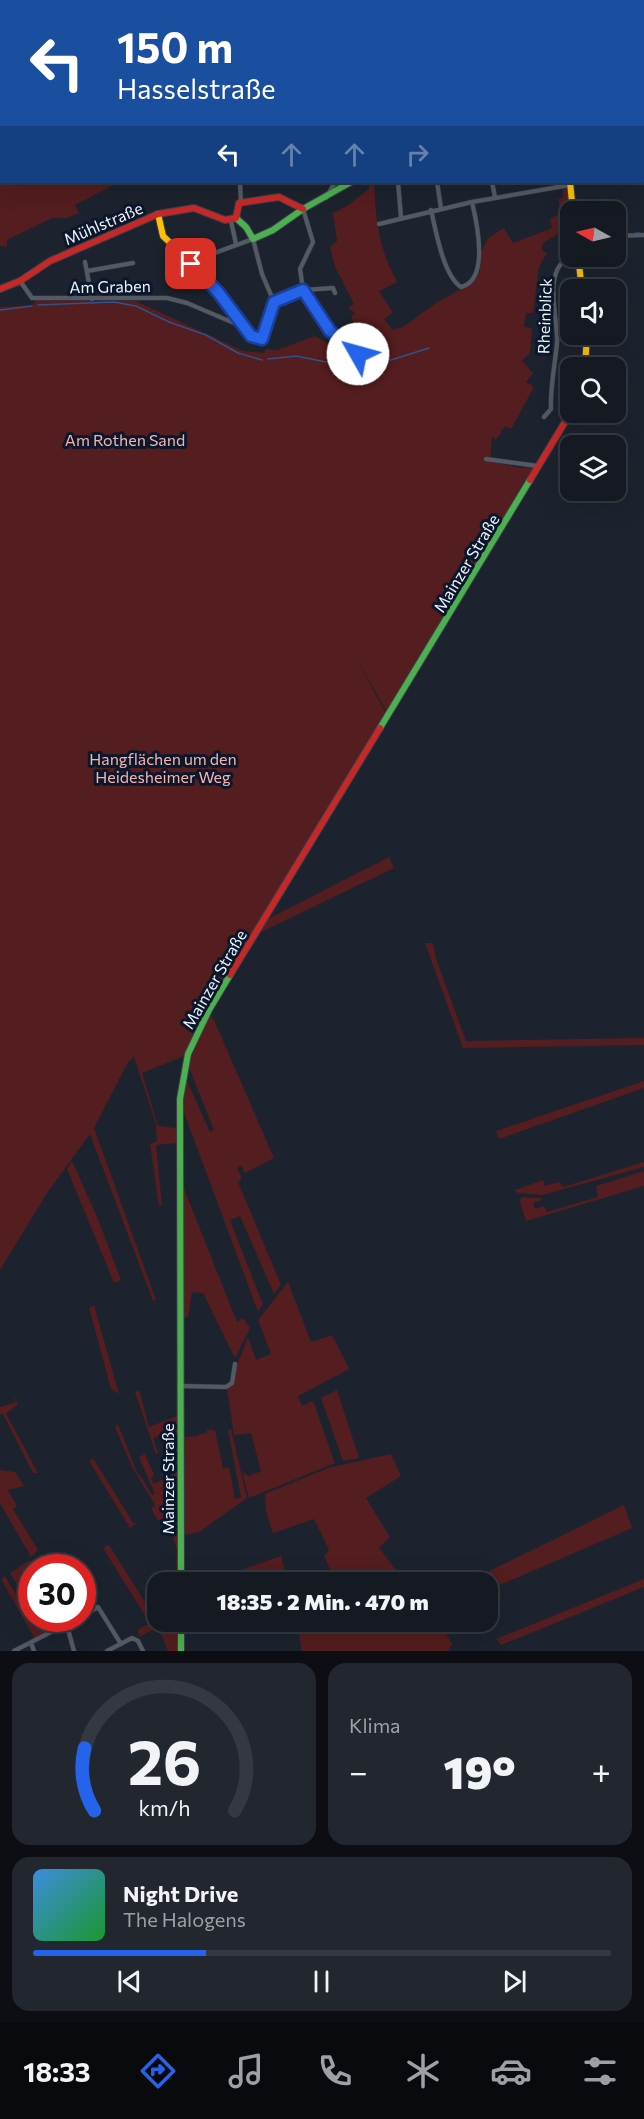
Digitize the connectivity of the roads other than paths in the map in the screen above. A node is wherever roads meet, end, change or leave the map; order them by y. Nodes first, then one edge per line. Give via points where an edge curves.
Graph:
1 (240, 183) edge
2 (333, 183) edge
3 (349, 183) edge
4 (398, 183) edge
5 (437, 183) edge
6 (492, 183) edge
7 (570, 183) edge
8 (495, 197) junction
9 (326, 198) junction
10 (572, 201) edge
11 (241, 202) junction
12 (472, 202) junction
13 (441, 208) junction
14 (303, 209) junction
15 (432, 210) junction
16 (158, 214) junction
17 (401, 218) junction
18 (234, 219) junction
19 (379, 224) dead end
20 (644, 235) edge
21 (626, 236) edge
22 (253, 239) junction
23 (236, 244) junction
24 (209, 255) dead end
25 (85, 262) dead end
26 (133, 263) dead end
27 (560, 267) edge
28 (87, 271) junction
29 (20, 281) junction
30 (0, 289) edge
31 (303, 290) junction
32 (335, 293) dead end
33 (92, 299) junction
34 (274, 302) junction
35 (241, 326) junction
36 (363, 361) dead end
37 (544, 417) dead end
38 (565, 423) edge
39 (486, 459) dead end
40 (541, 466) junction
41 (235, 1364) dead end
42 (181, 1386) junction
43 (181, 1572) edge
44 (96, 1607) edge
45 (54, 1632) edge
46 (69, 1632) edge
47 (181, 1632) edge
48 (31, 1643) junction
49 (121, 1644) junction
50 (14, 1651) edge
51 (34, 1651) edge
52 (74, 1651) edge
53 (107, 1651) edge
54 (144, 1651) edge
55 (181, 1651) edge

1 - 11 street
2 - 9 street
3 - 9 main road
4 - 17 street
5 - 13 street
6 - 8 street
7 - 8 street
7 - 10 main road
8 - 12 street
9 - 14 main road
11 - 14 main road via 279,197
11 - 18 main road
12 - 13 street
12 - 15 street via 478,231 477,271 473,281 461,287 447,265
13 - 15 street
14 - 22 main road
14 - 31 street via 313,242 300,269
15 - 17 street
16 - 18 main road, Mühlstraße via 198,209 223,220
16 - 29 main road, Mühlstraße via 50,261
16 - 35 main road via 163,236 202,273
17 - 19 street
18 - 22 main road via 246,227
18 - 23 street
20 - 21 street
22 - 23 street
22 - 34 street
23 - 24 street
25 - 28 street
26 - 28 street
27 - 37 street, Rheinblick via 555,281 557,342 550,409
28 - 33 street
29 - 30 main road, Mühlstraße
29 - 33 street, Am Graben via 32,298
31 - 32 street via 333,288
31 - 34 main road
31 - 36 street via 330,331
33 - 35 street, Am Graben via 166,298
34 - 35 main road via 262,339 251,336
38 - 40 main road, Mainzer Straße
39 - 40 street
40 - 42 main road, Mainzer Straße via 209,1010 192,1045 180,1099
41 - 42 street via 232,1383 226,1387
42 - 43 main road, Mainzer Straße
44 - 49 street
45 - 48 street
46 - 52 street
47 - 55 main road
48 - 50 street
48 - 51 street
49 - 53 street
49 - 54 street via 135,1639

